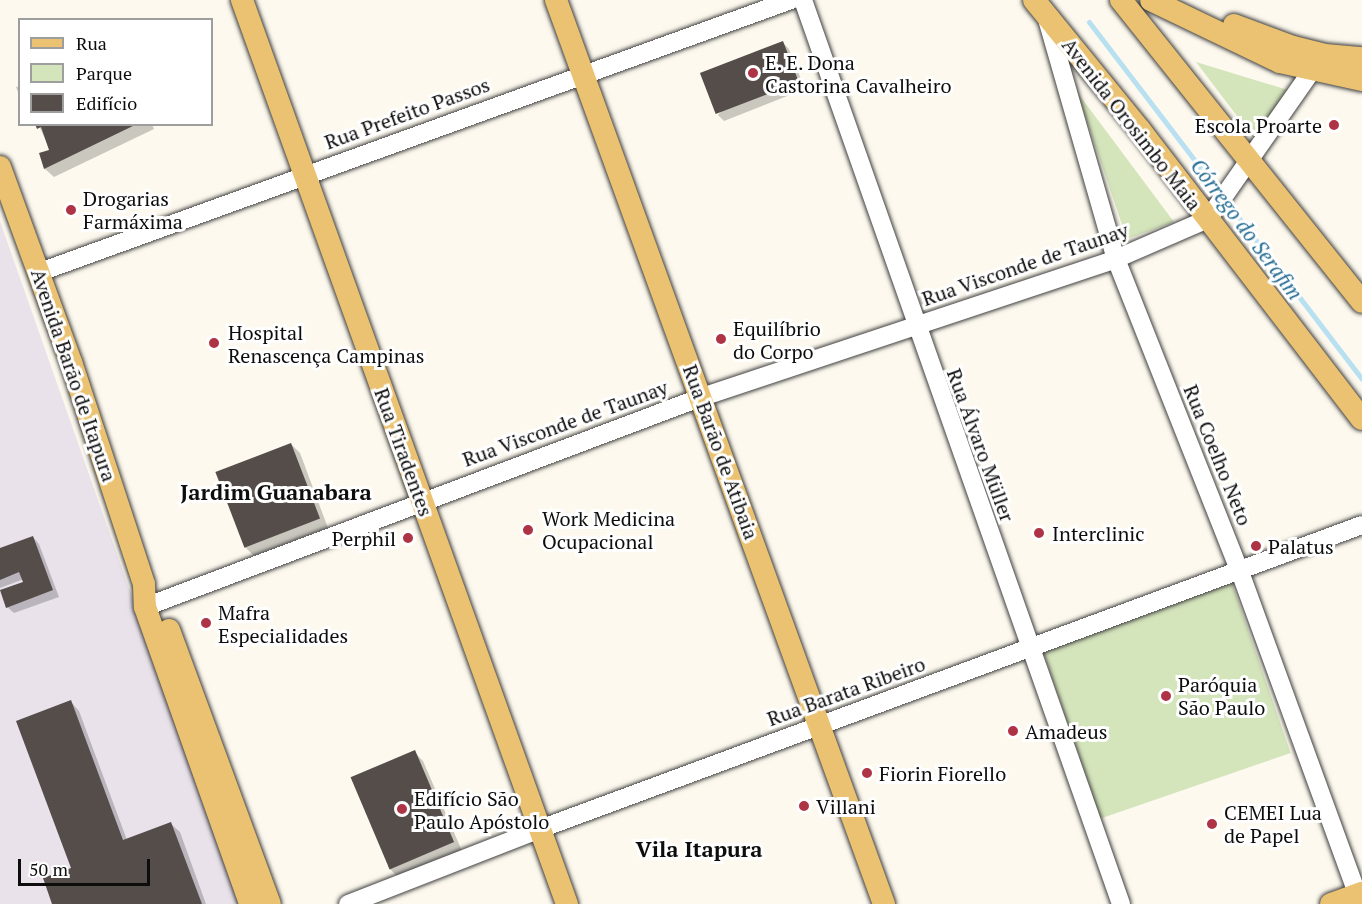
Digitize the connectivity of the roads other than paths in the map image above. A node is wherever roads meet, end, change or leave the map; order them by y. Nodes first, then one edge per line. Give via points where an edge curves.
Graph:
1 (242, 0) edge
2 (556, 0) edge
3 (791, 0) edge
4 (803, 0) edge
5 (1121, 0) edge
6 (1151, 0) edge
7 (1176, 0) edge
8 (1040, 9) edge
9 (1362, 58) edge
10 (1311, 72) junction
11 (583, 73) junction
12 (1362, 80) edge
13 (0, 167) edge
14 (1245, 168) junction
15 (305, 174) junction
16 (1213, 213) junction
17 (1116, 259) junction
18 (40, 272) junction
19 (1362, 302) edge
20 (915, 326) junction
21 (702, 397) junction
22 (1362, 419) edge
23 (421, 500) junction
24 (1362, 525) edge
25 (1239, 569) junction
26 (149, 598) junction
27 (1029, 647) junction
28 (819, 725) junction
29 (540, 829) junction
30 (1360, 897) edge
31 (250, 904) edge
32 (270, 904) edge
33 (348, 904) edge
34 (567, 904) edge
35 (884, 904) edge
36 (1121, 904) edge
37 (1331, 904) edge

1 - 15 main road, Rua Tiradentes
2 - 11 main road, Rua Barão de Atibaia
3 - 11 street, Rua Prefeito Passos
4 - 20 street, Rua Álvaro Müller
5 - 14 main road
6 - 10 main road via 1280,62
7 - 9 main road via 1293,47
8 - 16 main road, Avenida Orosimbo Maia
8 - 17 street, Rua Coelho Neto
10 - 12 main road
10 - 14 street, Rua Visconde de Taunay
11 - 15 street, Rua Prefeito Passos
11 - 21 main road, Rua Barão de Atibaia
13 - 18 main road, Avenida Barão de Itapura
14 - 16 street, Rua Visconde de Taunay
14 - 19 main road
15 - 18 street, Rua Prefeito Passos
15 - 23 main road, Rua Tiradentes
16 - 17 street, Rua Visconde de Taunay
16 - 22 main road, Avenida Orosimbo Maia
17 - 20 street, Rua Visconde de Taunay
17 - 25 street, Rua Coelho Neto
18 - 26 main road, Avenida Barão de Itapura
20 - 21 street, Rua Visconde de Taunay
20 - 27 street, Rua Álvaro Müller
21 - 23 street, Rua Visconde de Taunay
21 - 28 main road, Rua Barão de Atibaia
23 - 26 street, Rua Visconde de Taunay
23 - 29 main road, Rua Tiradentes
24 - 25 street, Rua Barata Ribeiro
25 - 27 street, Rua Barata Ribeiro
25 - 30 street, Rua Coelho Neto
26 - 31 main road, Avenida Barão de Itapura
26 - 32 main road, Avenida Barão de Itapura
27 - 28 street, Rua Barata Ribeiro
27 - 36 street, Rua Álvaro Müller
28 - 29 street, Rua Barata Ribeiro
28 - 35 main road, Rua Barão de Atibaia
29 - 33 street, Rua Barata Ribeiro
29 - 34 main road, Rua Tiradentes
30 - 37 main road

